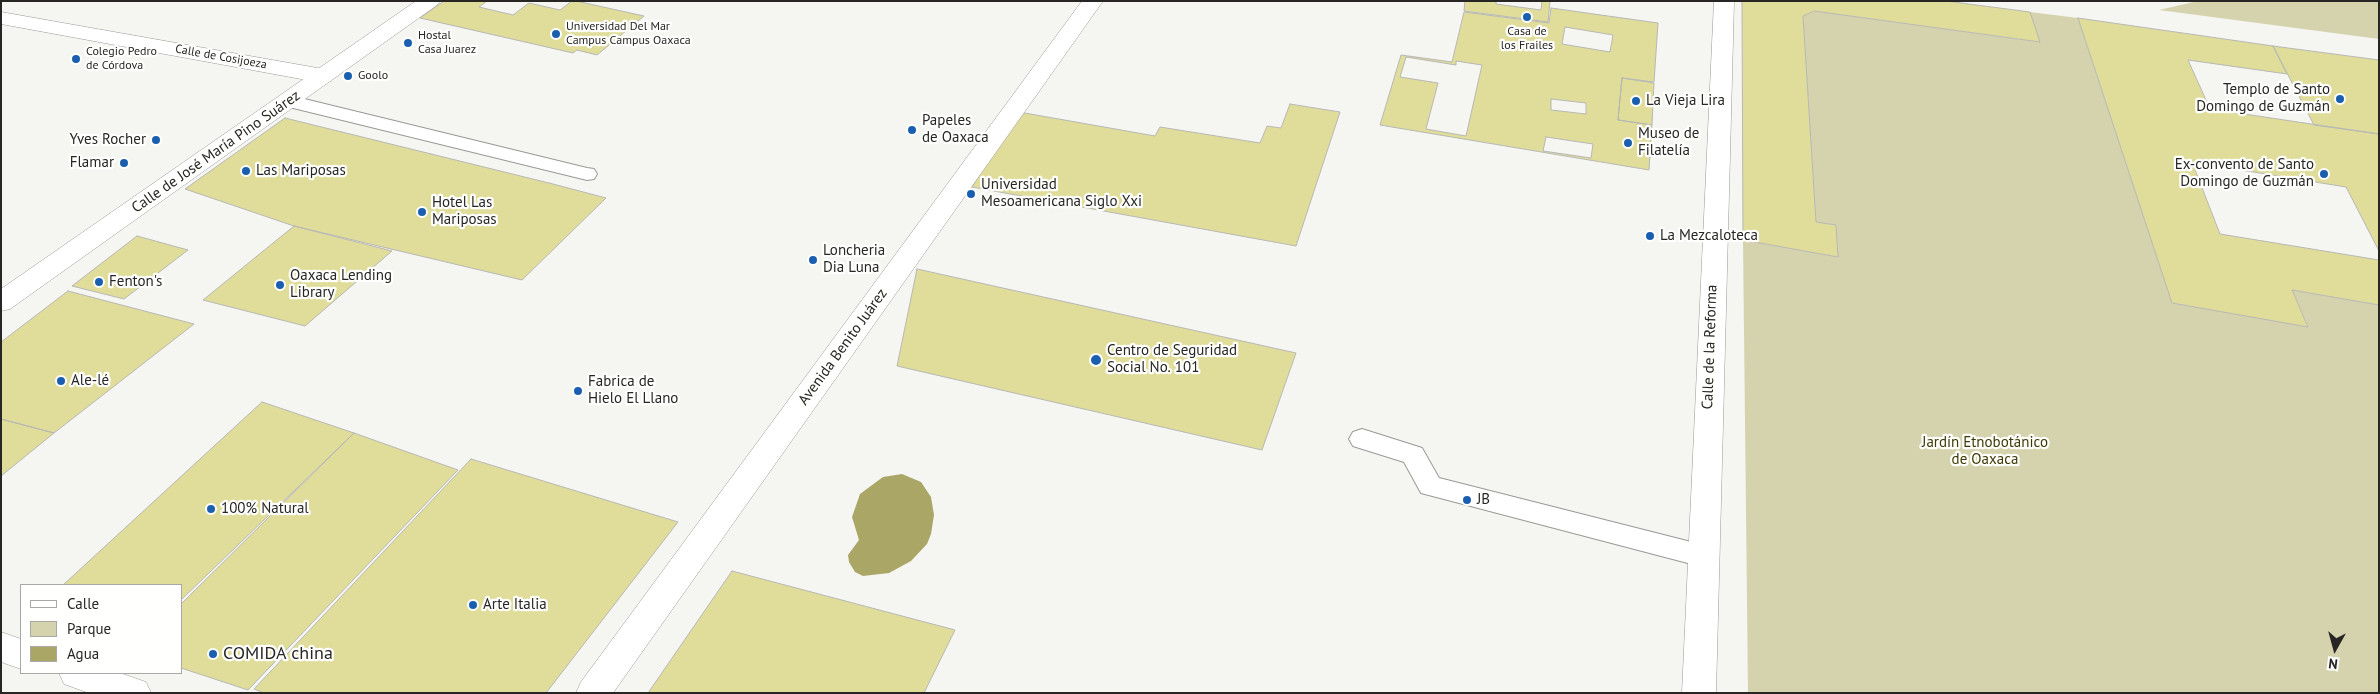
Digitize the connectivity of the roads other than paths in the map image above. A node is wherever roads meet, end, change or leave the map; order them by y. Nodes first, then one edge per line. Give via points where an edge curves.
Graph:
1 (430, 1) edge
2 (1093, 1) edge
3 (1724, 1) edge
4 (1, 18) edge
5 (324, 76) junction
6 (288, 101) junction
7 (587, 174) dead end
8 (1, 302) edge
9 (1362, 439) dead end
10 (1703, 556) junction
11 (1, 647) edge
12 (20, 654) edge
13 (79, 674) edge
14 (134, 693) edge
15 (593, 693) edge
16 (1699, 693) edge

1 - 5 main road, Calle de José María Pino Suárez
2 - 15 main road, Avenida Benito Juárez
3 - 10 main road, Calle de la Reforma
4 - 5 main road, Calle de Cosijoeza
5 - 6 main road, Calle de José María Pino Suárez
6 - 7 lane
6 - 8 main road, Calle de José María Pino Suárez
9 - 10 lane via 1413,455 1430,486
10 - 16 main road, Calle de la Reforma
11 - 12 main road
13 - 14 main road

